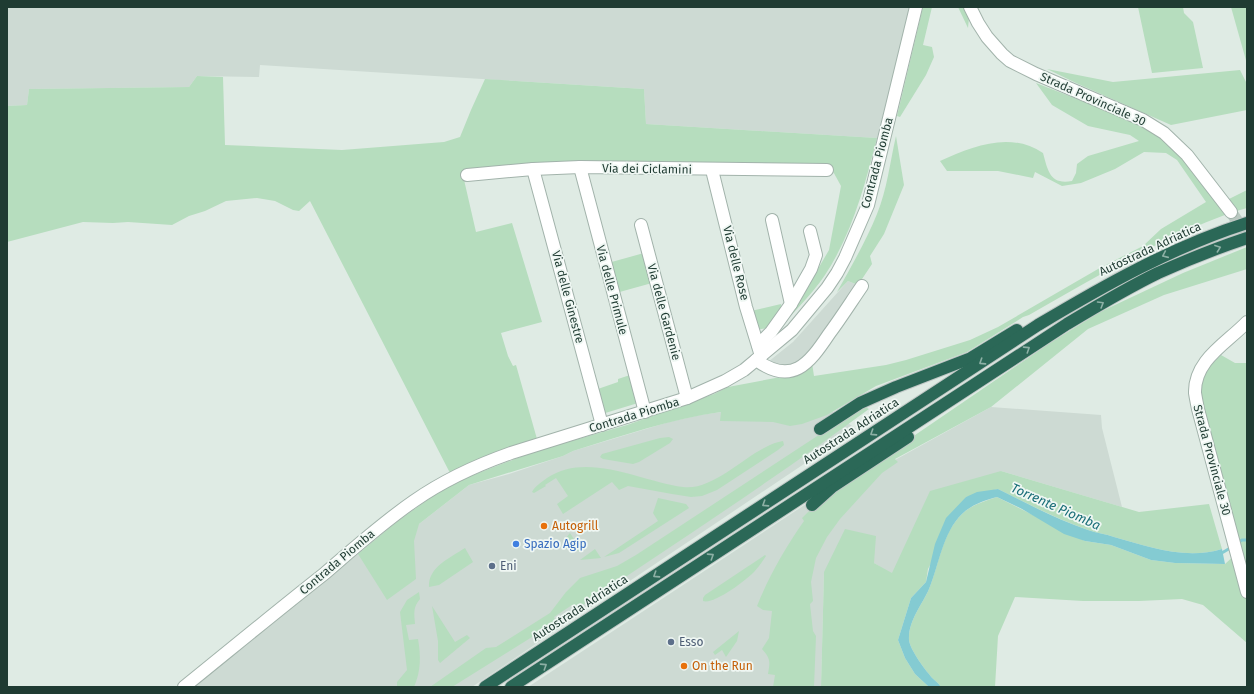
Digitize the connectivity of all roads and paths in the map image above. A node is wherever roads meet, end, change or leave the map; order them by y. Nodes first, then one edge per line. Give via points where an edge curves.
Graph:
1 (916, 7) edge
2 (970, 7) edge
3 (580, 167) junction
4 (533, 169) junction
5 (712, 170) junction
6 (827, 170) dead end
7 (467, 174) dead end
8 (1231, 212) tunnel mouth
9 (772, 220) dead end
10 (1247, 223) edge
11 (641, 225) dead end
12 (810, 231) dead end
13 (1247, 238) edge
14 (862, 286) dead end
15 (791, 304) junction
16 (1247, 322) edge
17 (1038, 325) junction
18 (758, 353) junction
19 (687, 398) junction
20 (936, 409) junction
21 (645, 412) junction
22 (602, 425) junction
23 (820, 430) dead end
24 (812, 505) dead end
25 (1247, 592) edge
26 (184, 687) edge
27 (485, 687) edge
28 (511, 687) edge

1 - 18 street, Contrada Piomba via 868,205 845,258 827,288 792,330
2 - 8 street, Strada Provinciale 30 via 987,37 1010,61 1143,120 1164,133 1187,155
3 - 4 street, Via dei Ciclamini
3 - 5 street, Via dei Ciclamini
3 - 21 street, Via delle Primule
4 - 7 street, Via dei Ciclamini
4 - 22 street, Via delle Ginestre
5 - 6 street, Via dei Ciclamini
5 - 18 street, Via delle Rose
9 - 15 street
10 -> 17 highway, Autostrada Adriatica via 1139,267
11 - 19 street, Via delle Gardenie
12 - 15 street via 816,255
20 -> 13 highway via 1108,300 1176,266
14 - 18 street via 816,353 802,367 786,372 776,370 765,366
15 - 18 street
16 - 25 street, Strada Provinciale 30 via 1204,363 1196,383 1195,394
17 - 23 highway via 1027,324 971,358 860,403
17 -> 27 highway, Autostrada Adriatica
18 - 19 street, Contrada Piomba via 744,370
19 - 21 street, Contrada Piomba
20 - 24 highway via 927,424 832,488
28 -> 20 highway
21 - 22 street, Contrada Piomba
22 - 26 street, Contrada Piomba via 511,452 451,478 414,501

